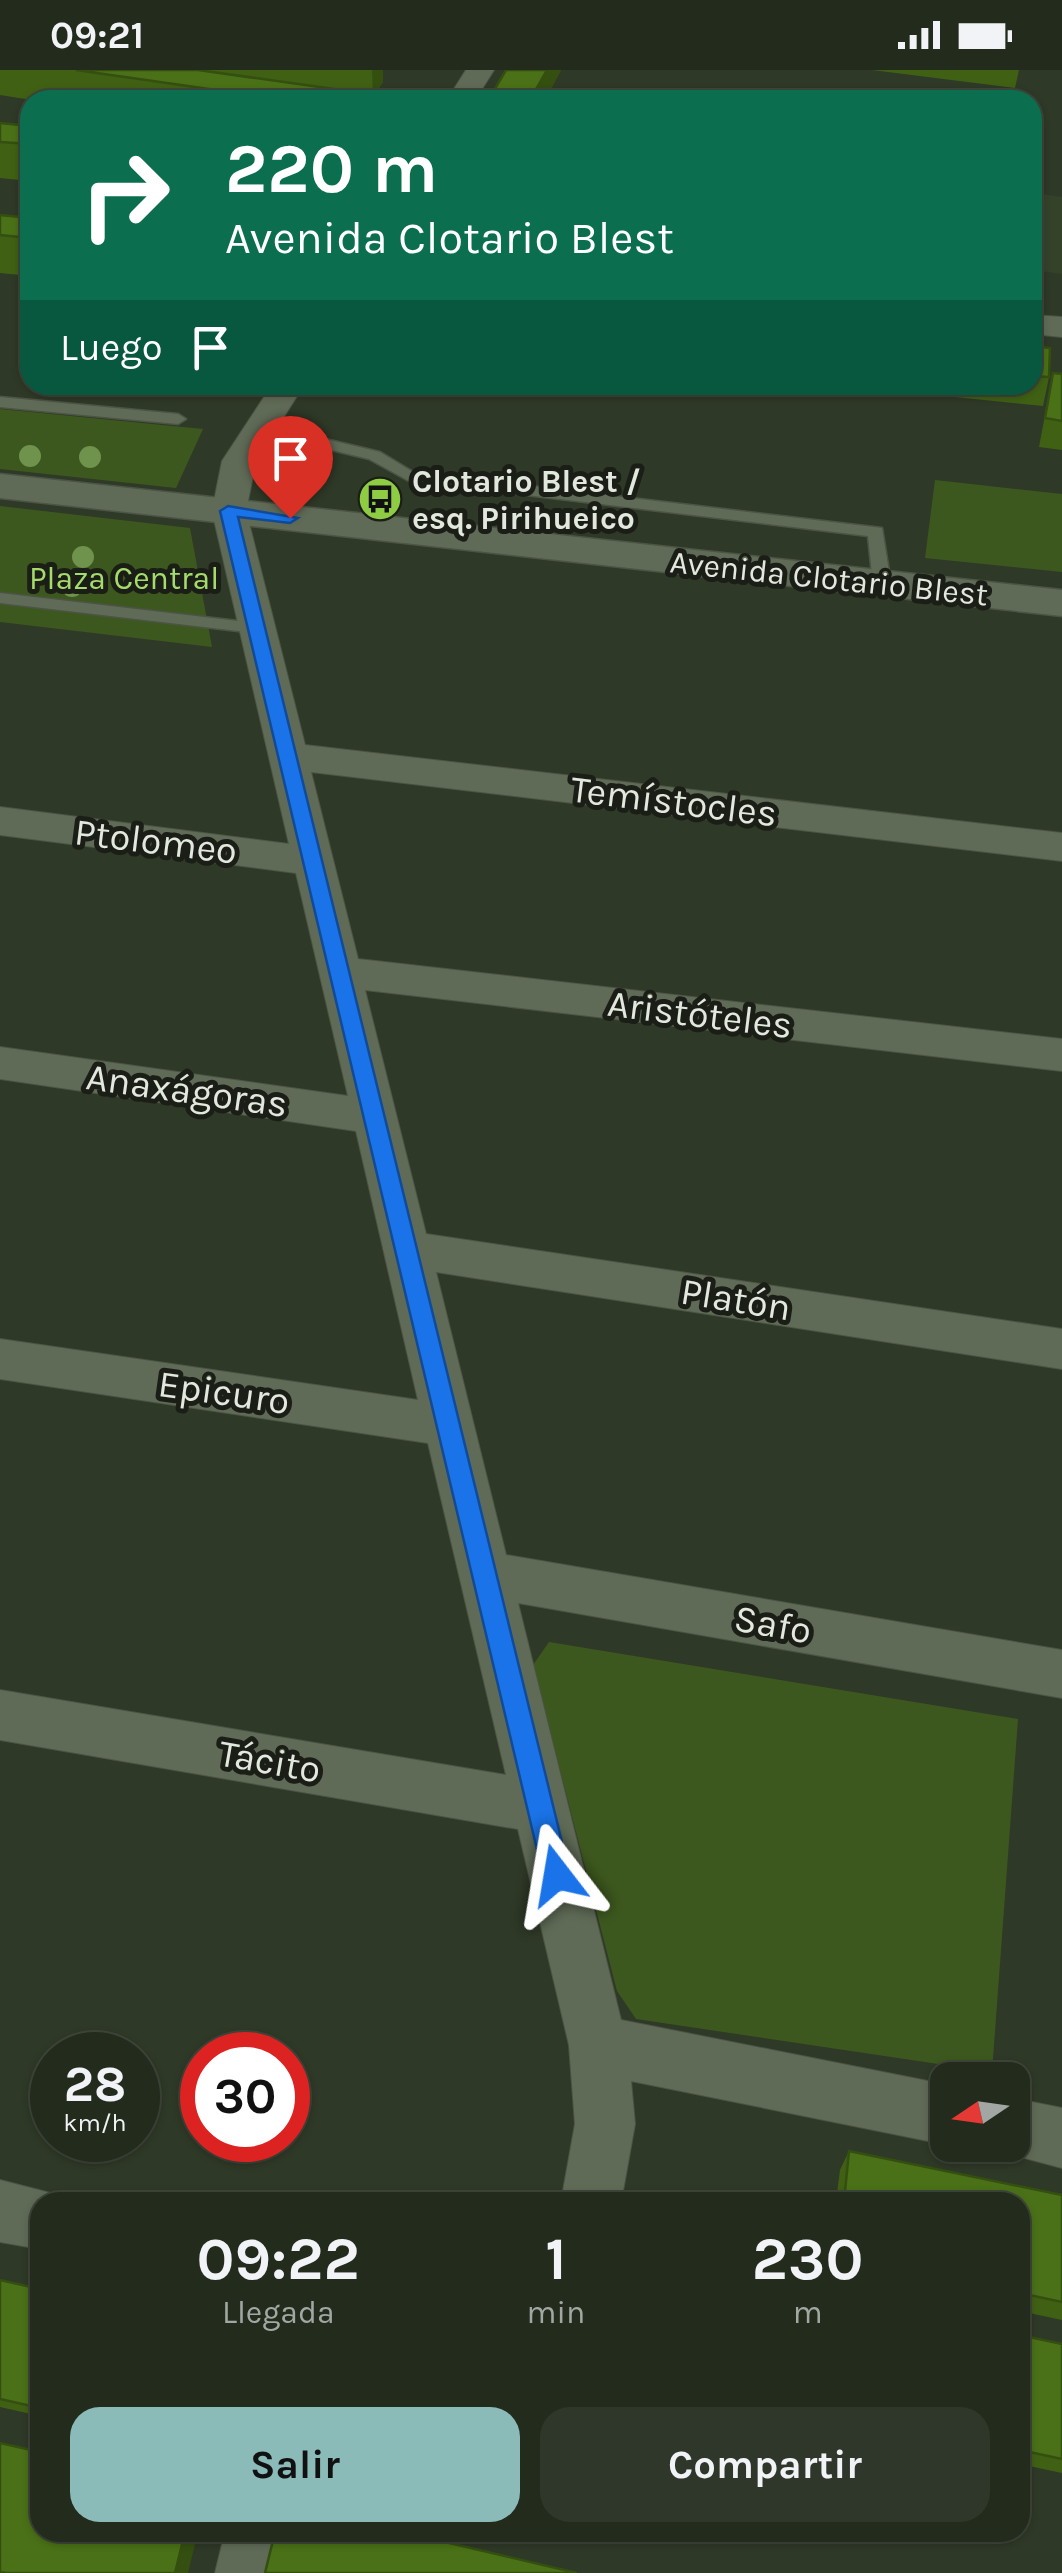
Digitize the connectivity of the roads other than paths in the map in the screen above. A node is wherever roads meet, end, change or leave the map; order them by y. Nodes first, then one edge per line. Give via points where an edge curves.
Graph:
1 (281, 395) edge
2 (0, 402) edge
3 (178, 420) dead end
4 (258, 428) junction
5 (0, 486) edge
6 (228, 511) junction
7 (882, 584) junction
8 (0, 598) edge
9 (1062, 603) edge
10 (255, 628) junction
11 (286, 756) junction
12 (0, 821) edge
13 (1062, 846) edge
14 (311, 861) junction
15 (339, 972) junction
16 (1062, 1055) edge
17 (0, 1064) edge
18 (374, 1117) junction
19 (410, 1250) junction
20 (1062, 1349) edge
21 (0, 1358) edge
22 (448, 1425) junction
23 (484, 1574) junction
24 (1062, 1674) edge
25 (0, 1716) edge
26 (540, 1807) junction
27 (598, 2045) junction
28 (930, 2111) edge
29 (1030, 2132) edge
30 (1062, 2138) edge
31 (593, 2192) edge
32 (0, 2211) edge
33 (30, 2216) edge
34 (256, 2542) edge
35 (250, 2573) edge

1 - 4 street
2 - 3 lane
4 - 6 street via 239,461
4 - 7 lane via 374,455 409,476 876,532
5 - 6 main road, Avenida Clotario Blest
6 - 7 main road, Avenida Clotario Blest
6 - 10 street
7 - 9 main road, Avenida Clotario Blest
8 - 10 lane
10 - 11 street
11 - 13 street, Temístocles
11 - 14 street
12 - 14 street, Ptolomeo
14 - 15 street
15 - 16 street, Aristóteles
15 - 18 street
17 - 18 street, Anaxágoras
18 - 19 street
19 - 20 street, Platón
19 - 22 street
21 - 22 street, Epicuro
22 - 23 street
23 - 24 street, Safo
23 - 26 street
25 - 26 street, Tácito
26 - 27 street
27 - 28 street
27 - 31 street via 605,2124
29 - 30 street
32 - 33 street
34 - 35 street

